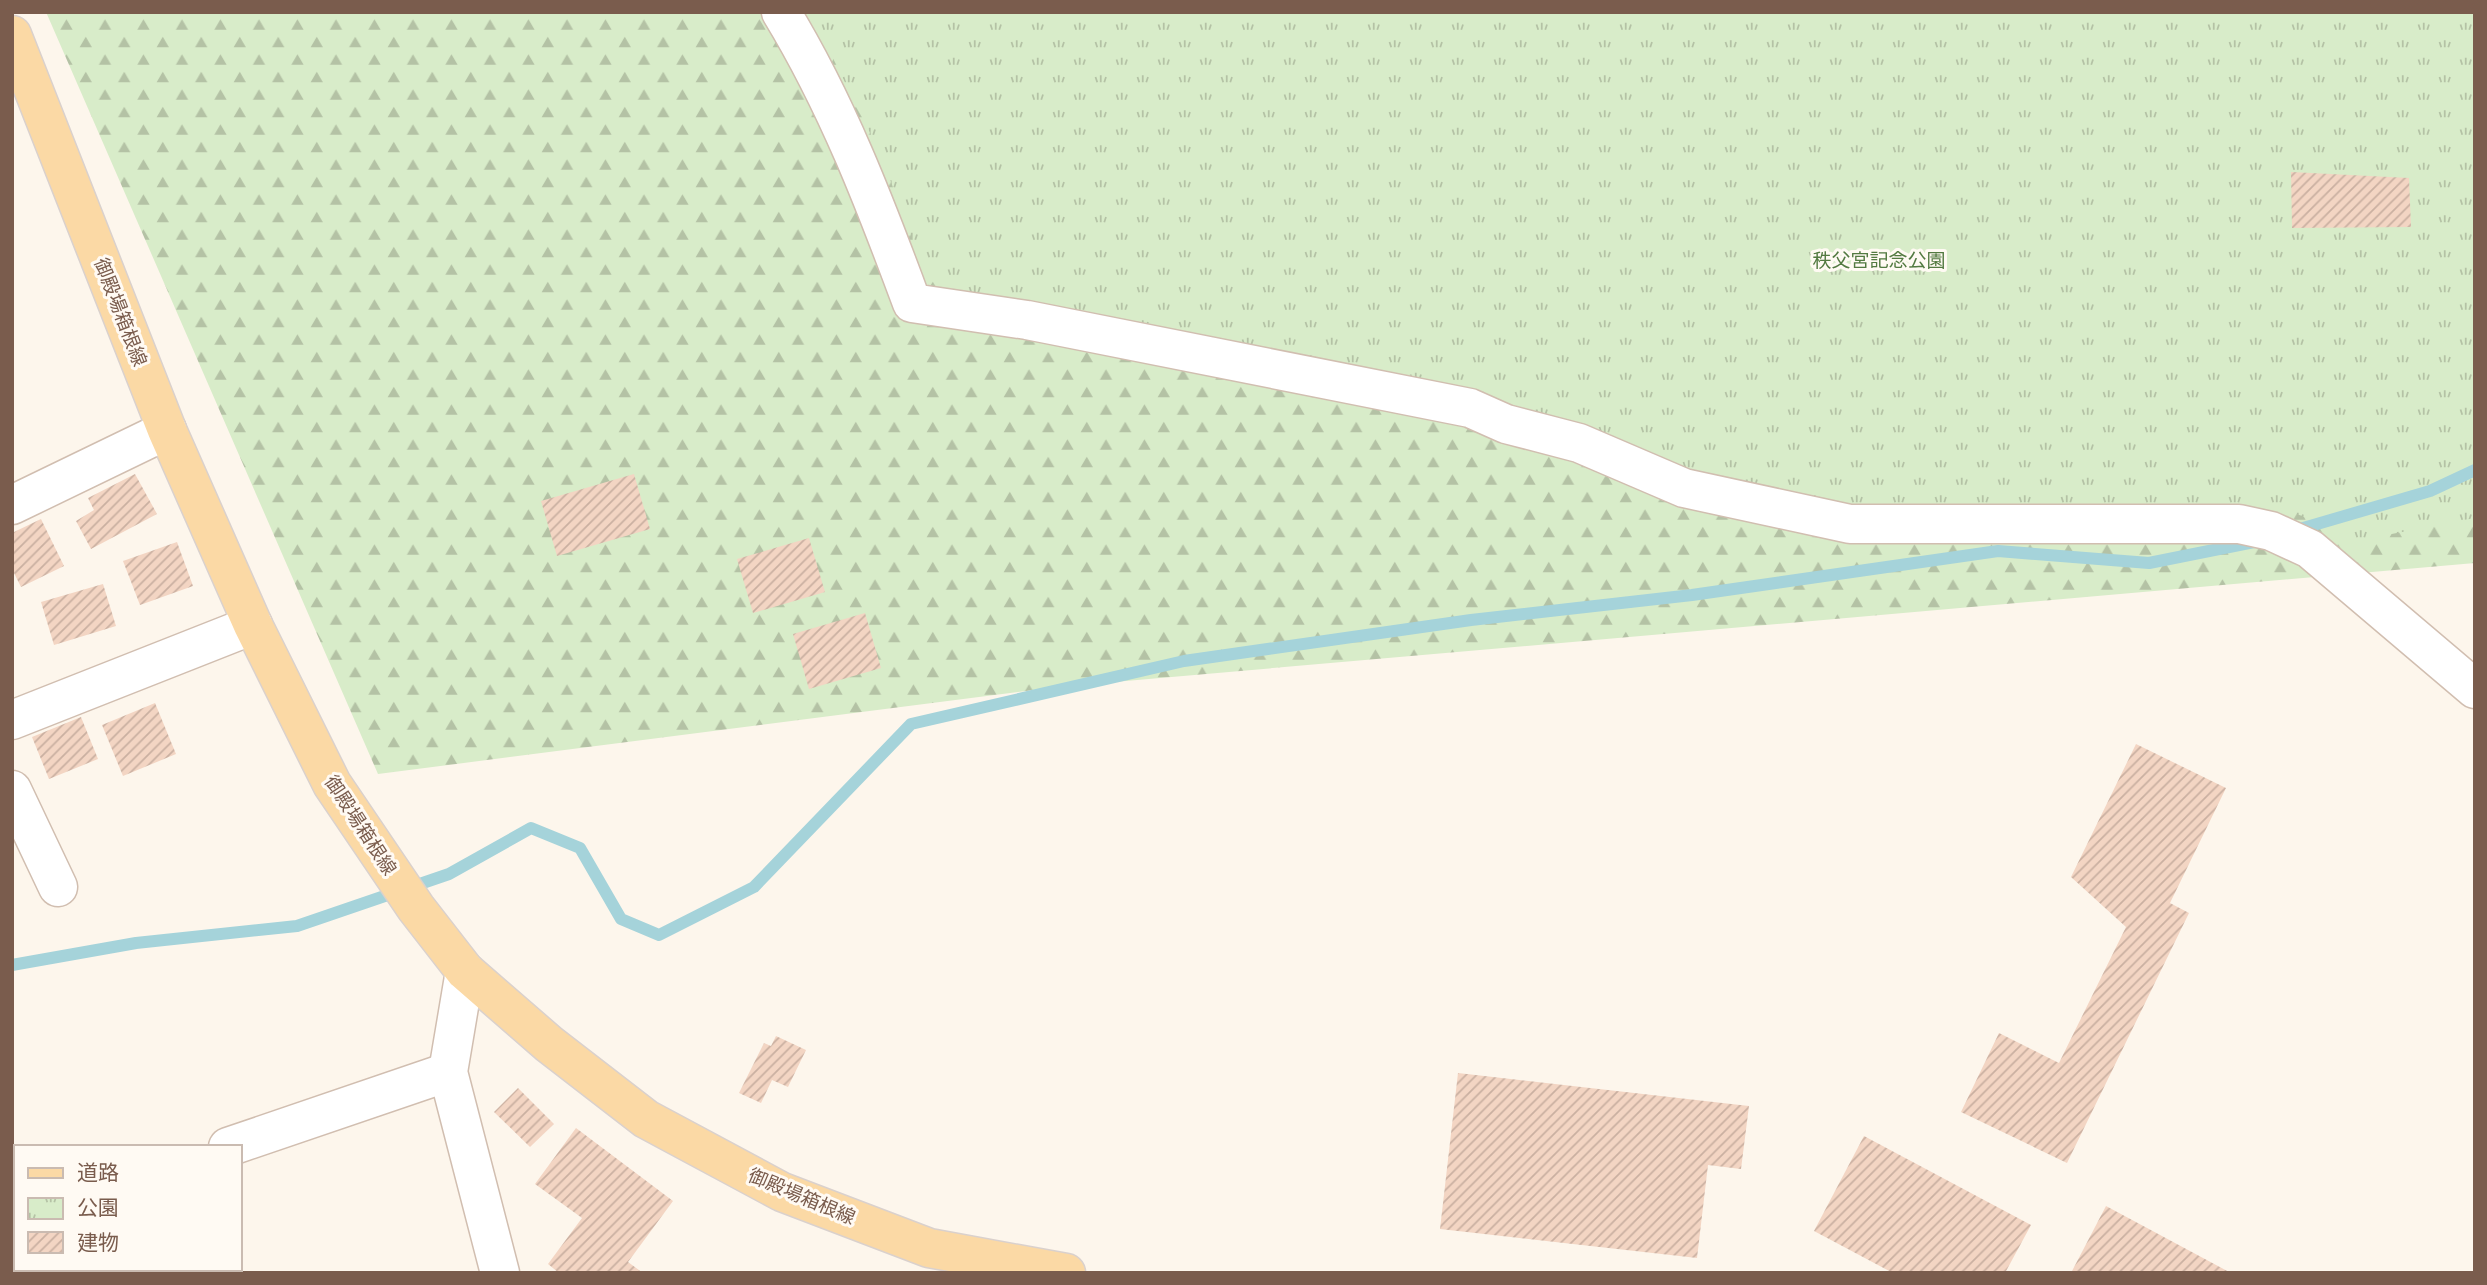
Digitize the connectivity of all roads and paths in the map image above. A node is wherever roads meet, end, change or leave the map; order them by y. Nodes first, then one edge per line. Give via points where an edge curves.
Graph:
1 (781, 12) edge
2 (12, 35) edge
3 (167, 430) junction
4 (12, 505) edge
5 (253, 625) junction
6 (2475, 689) edge
7 (12, 720) edge
8 (12, 790) edge
9 (58, 887) dead end
10 (466, 971) junction
11 (448, 1072) junction
12 (234, 1145) edge
13 (500, 1273) edge
14 (1066, 1273) edge

1 - 6 street via 867,181 912,303 1027,320 1470,408 1506,424 1579,443 1684,488 1850,524 2239,524 2271,531 2310,548
2 - 3 main road, 御殿場箱根線
3 - 4 street
3 - 5 main road, 御殿場箱根線
5 - 7 street
5 - 10 main road, 御殿場箱根線 via 332,784 416,908
8 - 9 street
10 - 11 street
10 - 14 main road, 御殿場箱根線 via 549,1044 646,1119 782,1192 929,1248
11 - 12 street
11 - 13 street

